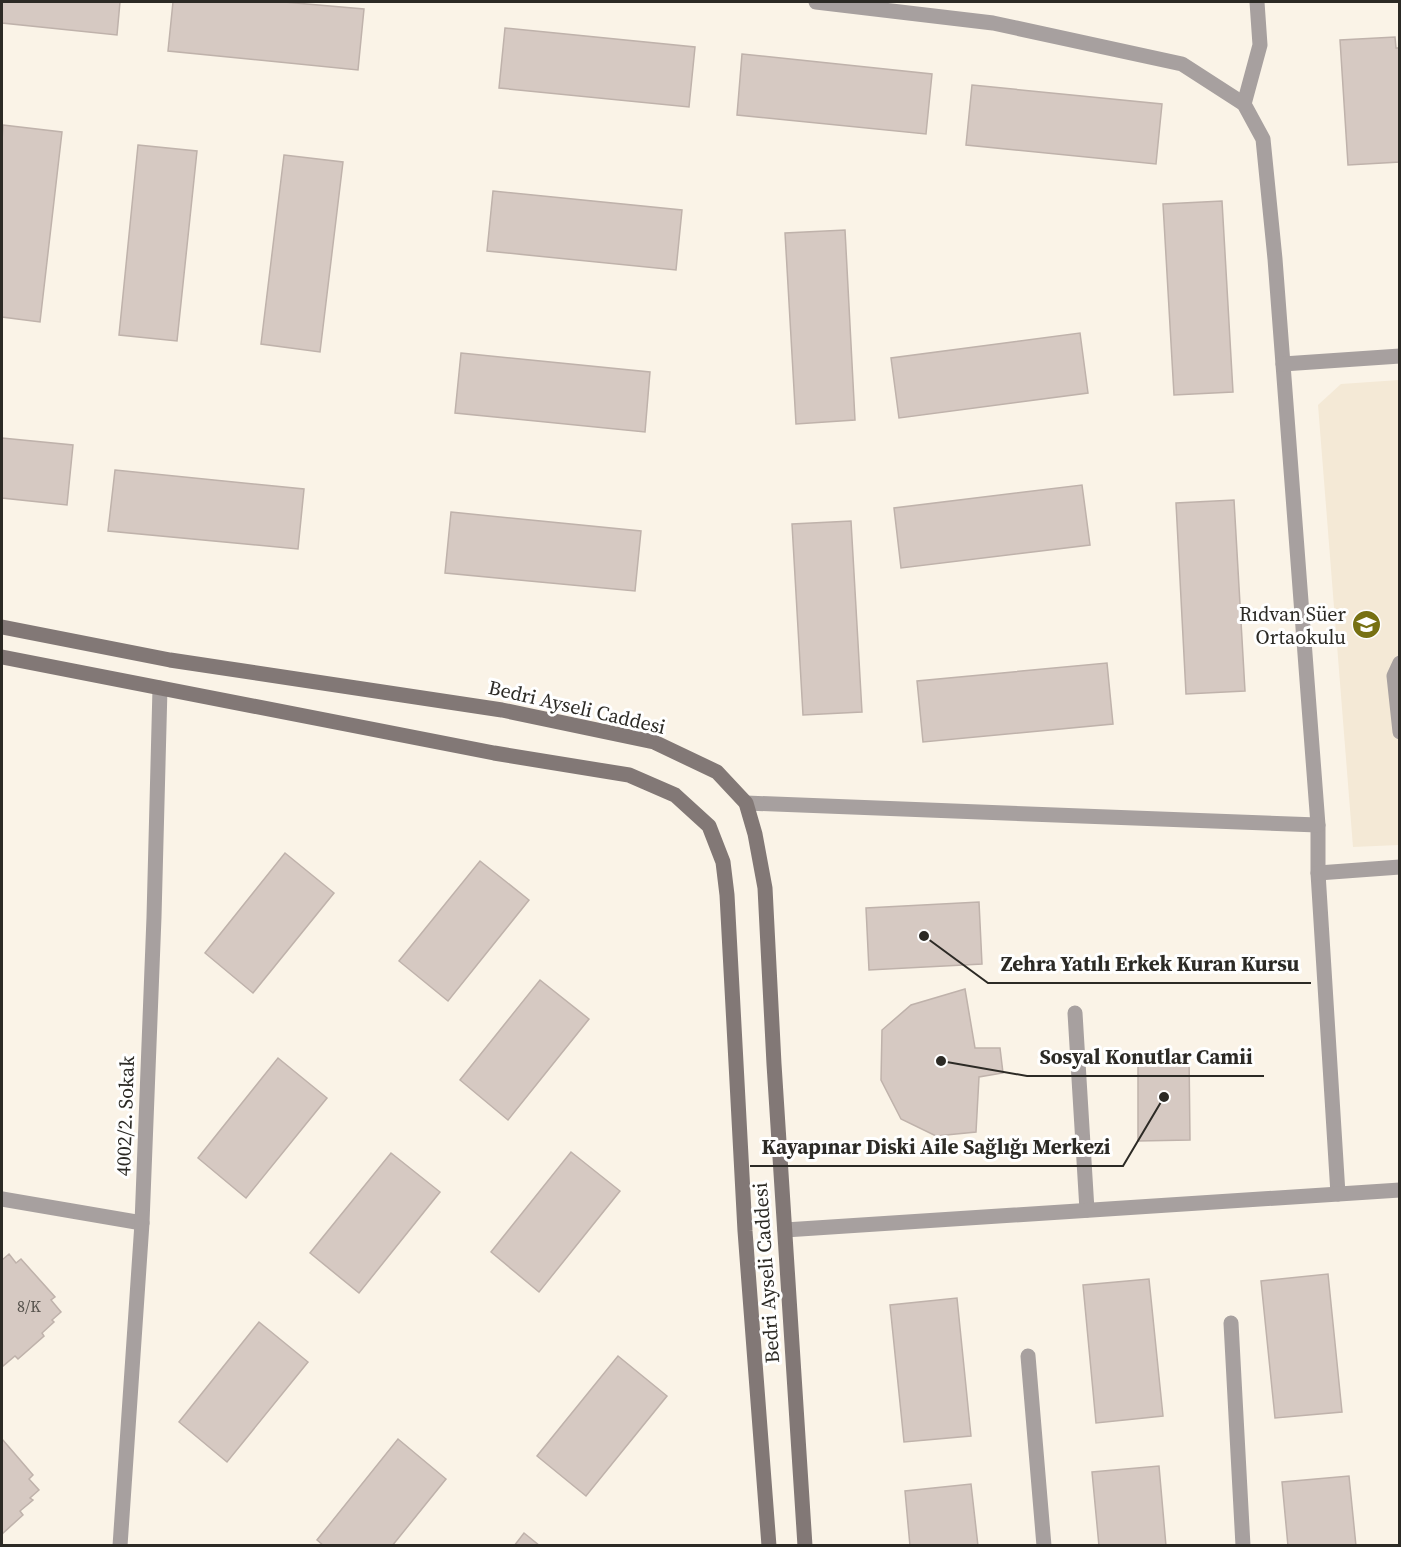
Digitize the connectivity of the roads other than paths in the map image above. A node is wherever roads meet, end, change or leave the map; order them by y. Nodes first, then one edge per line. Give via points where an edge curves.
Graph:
1 (816, 2) edge
2 (1257, 2) edge
3 (1244, 104) junction
4 (1400, 356) edge
5 (1283, 364) junction
6 (2, 627) edge
7 (2, 657) edge
8 (1400, 663) edge
9 (160, 688) junction
10 (1400, 732) edge
11 (746, 803) junction
12 (1318, 825) junction
13 (1400, 867) edge
14 (1317, 873) junction
15 (1075, 1013) dead end
16 (1400, 1190) edge
17 (1338, 1194) junction
18 (2, 1199) edge
19 (1087, 1210) junction
20 (142, 1223) junction
21 (785, 1230) junction
22 (1231, 1323) dead end
23 (1028, 1356) dead end
24 (120, 1545) edge
25 (769, 1545) edge
26 (805, 1545) edge
27 (1044, 1545) edge
28 (1243, 1545) edge

1 - 3 street via 993,23 1182,64
2 - 3 street via 1260,45
3 - 5 street via 1263,139
4 - 5 street
5 - 12 street
6 - 11 main road, Bedri Ayseli Caddesi via 170,660 502,710 654,742 717,772
7 - 9 main road, Bedri Ayseli Caddesi
8 - 10 street via 1394,676
9 - 20 street, 4002/2. Sokak
9 - 25 main road, Bedri Ayseli Caddesi via 629,775 675,795 709,826 723,862 727,895
11 - 12 street
11 - 21 main road, Bedri Ayseli Caddesi via 765,888
12 - 14 street
13 - 14 street
14 - 17 street
15 - 19 street
16 - 17 street
17 - 19 street
18 - 20 street
19 - 21 street
20 - 24 street, 4002/2. Sokak
21 - 26 main road, Bedri Ayseli Caddesi
22 - 28 street
23 - 27 street

